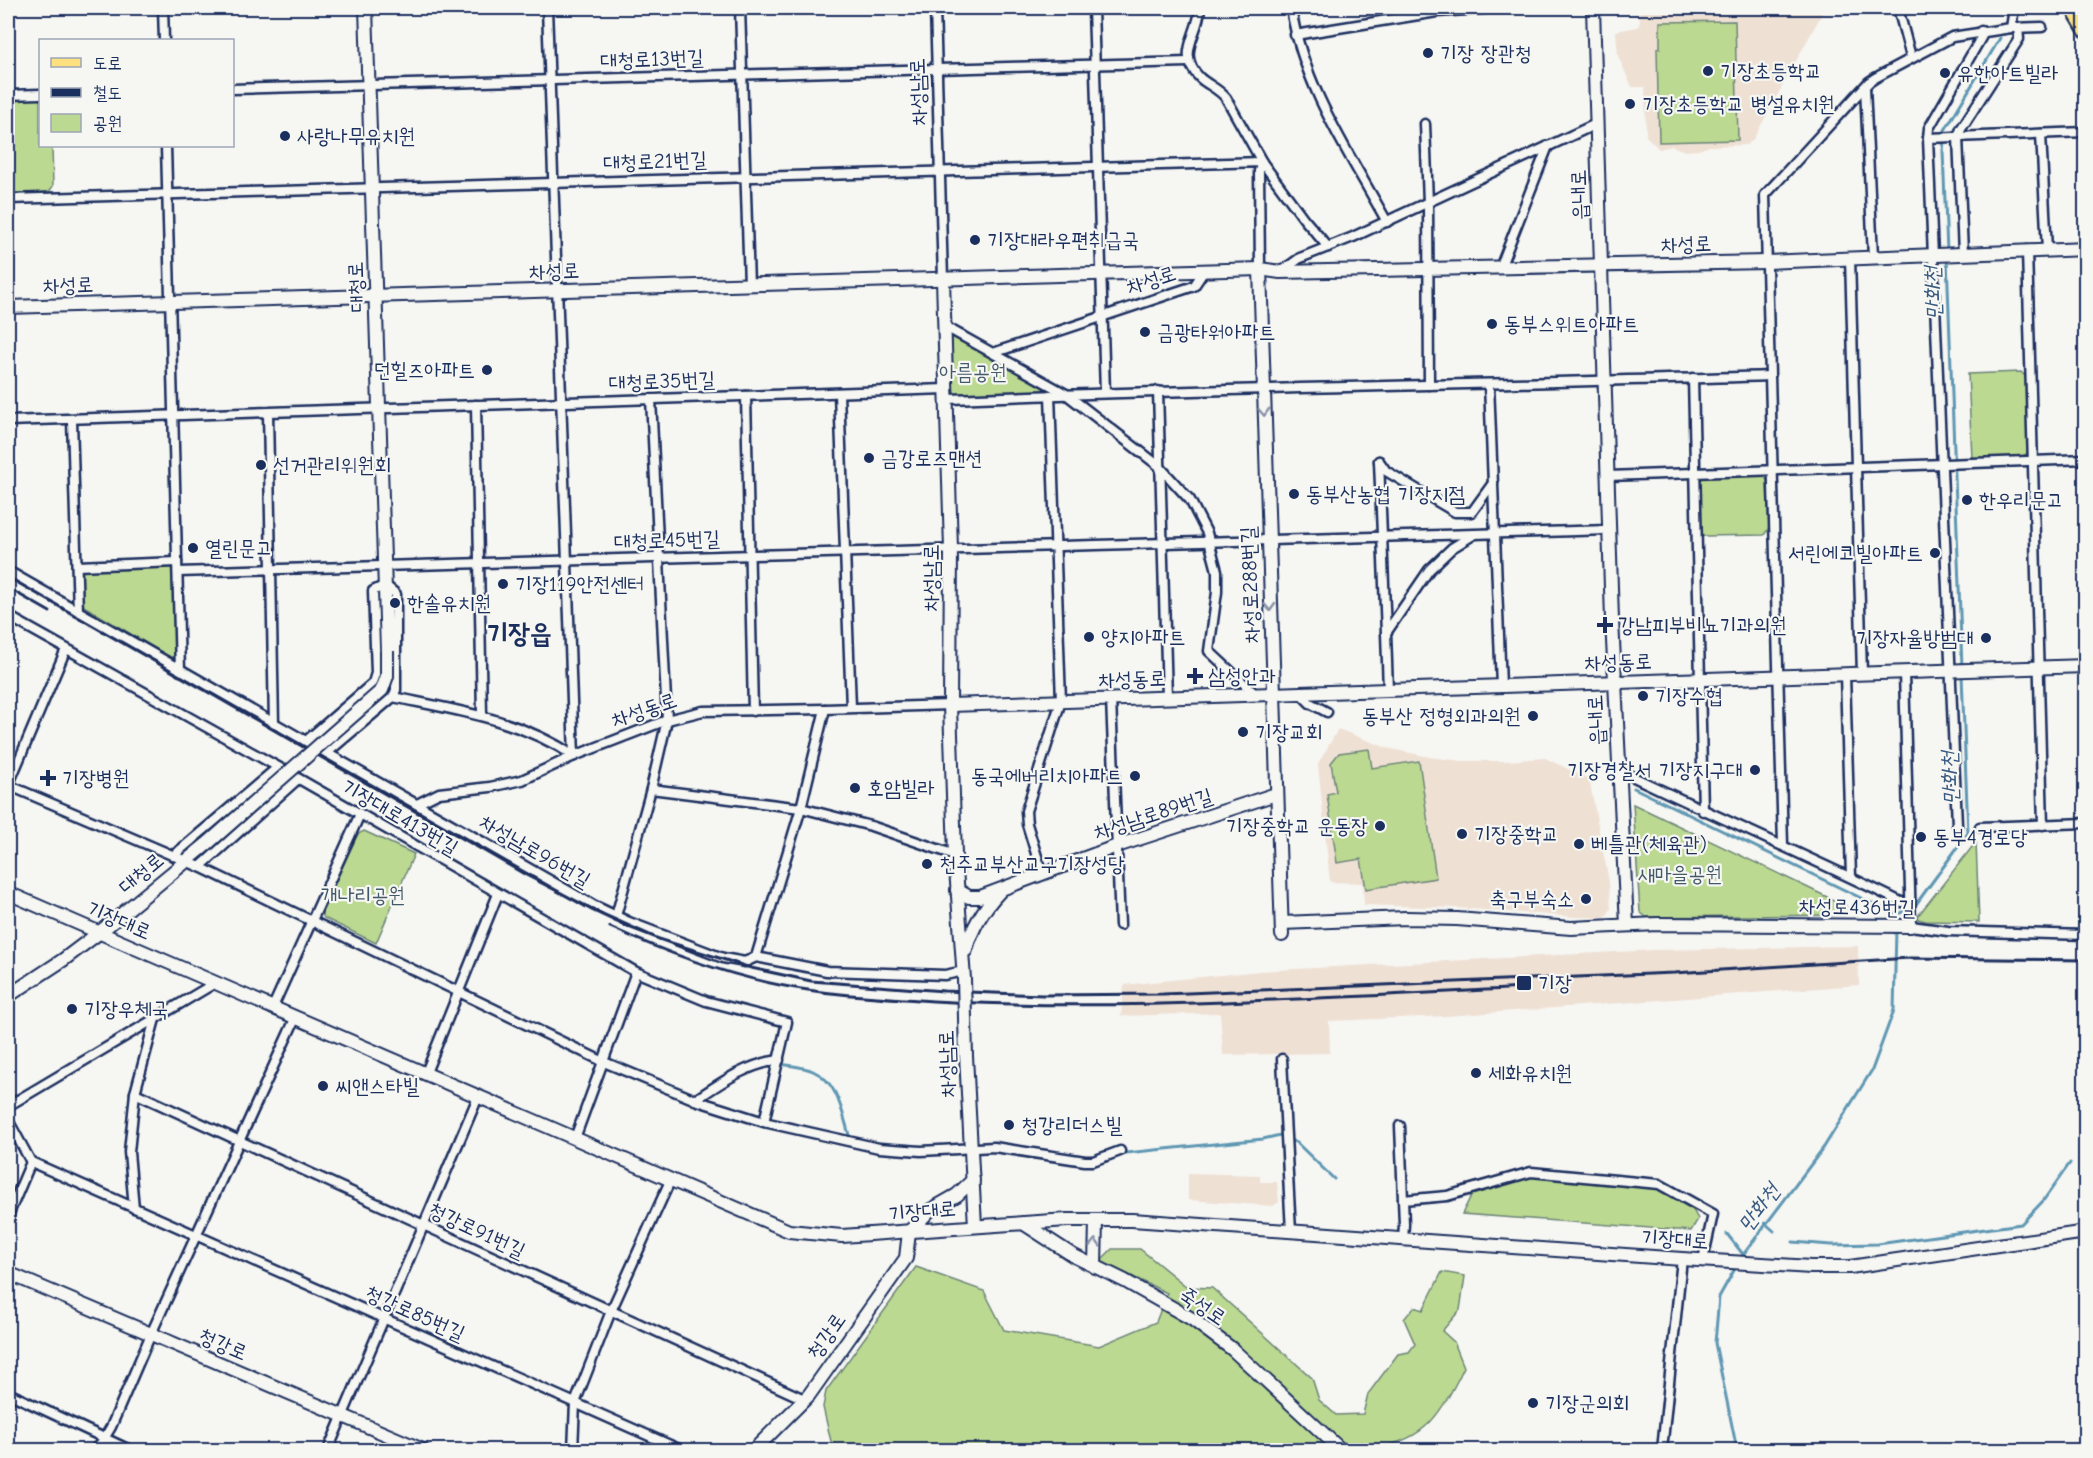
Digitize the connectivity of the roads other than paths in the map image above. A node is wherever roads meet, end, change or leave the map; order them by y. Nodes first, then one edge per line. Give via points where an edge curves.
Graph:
1 (163, 8) edge
2 (366, 8) edge
3 (547, 8) edge
4 (740, 8) edge
5 (935, 8) edge
6 (1093, 8) edge
7 (1200, 8) edge
8 (1291, 8) edge
9 (1497, 8) edge
10 (1593, 8) edge
11 (1898, 8) edge
12 (2014, 8) edge
13 (2073, 8) edge
14 (2014, 27) junction
15 (2042, 27) dead end
16 (2085, 30) edge
17 (1981, 31) junction
18 (1295, 35) junction
19 (164, 39) edge
20 (1911, 57) junction
21 (1188, 62) junction
22 (1095, 65) junction
23 (937, 69) junction
24 (742, 75) junction
25 (550, 80) junction
26 (368, 85) junction
27 (1865, 87) junction
28 (234, 89) edge
29 (39, 94) edge
30 (8, 95) edge
31 (1425, 124) dead end
32 (1596, 124) junction
33 (2085, 132) edge
34 (2041, 134) junction
35 (1954, 137) junction
36 (1932, 138) junction
37 (1548, 146) junction
38 (166, 147) edge
39 (1262, 162) junction
40 (1098, 165) junction
41 (940, 170) junction
42 (745, 176) junction
43 (553, 182) junction
44 (371, 187) junction
45 (168, 193) junction
46 (8, 199) edge
47 (1428, 203) junction
48 (1387, 222) junction
49 (1328, 247) junction
50 (2085, 249) edge
51 (2027, 250) junction
52 (2047, 250) junction
53 (1961, 253) junction
54 (1937, 254) junction
55 (1873, 257) junction
56 (1850, 258) junction
57 (1766, 262) junction
58 (1601, 266) junction
59 (1500, 268) junction
60 (1260, 269) junction
61 (1428, 269) junction
62 (1204, 271) junction
63 (1280, 272) junction
64 (1102, 274) junction
65 (943, 279) junction
66 (749, 285) junction
67 (556, 291) junction
68 (376, 296) junction
69 (170, 300) junction
70 (8, 307) edge
71 (1103, 316) junction
72 (944, 326) junction
73 (993, 353) junction
74 (1769, 376) junction
75 (1693, 378) junction
76 (1605, 381) junction
77 (1489, 384) junction
78 (1429, 385) junction
79 (1263, 388) junction
80 (1158, 391) junction
81 (839, 393) junction
82 (1105, 393) junction
83 (946, 394) junction
84 (1066, 394) junction
85 (1050, 395) junction
86 (746, 396) junction
87 (651, 399) junction
88 (560, 403) junction
89 (476, 405) junction
90 (379, 409) junction
91 (268, 413) junction
92 (173, 416) junction
93 (72, 420) junction
94 (8, 421) edge
95 (2085, 459) edge
96 (2034, 461) junction
97 (1946, 464) junction
98 (1159, 466) junction
99 (1856, 467) junction
100 (1772, 470) junction
101 (1695, 473) junction
102 (1608, 476) junction
103 (1492, 483) junction
104 (1609, 530) junction
105 (1475, 534) junction
106 (1495, 534) junction
107 (1382, 537) junction
108 (1268, 540) junction
109 (1210, 542) junction
110 (1162, 543) junction
111 (1055, 546) junction
112 (951, 549) junction
113 (845, 553) junction
114 (749, 556) junction
115 (658, 558) junction
116 (566, 561) junction
117 (177, 562) junction
118 (479, 563) junction
119 (77, 566) junction
120 (384, 566) junction
121 (272, 569) junction
122 (8, 571) edge
123 (178, 572) junction
124 (385, 585) junction
125 (78, 612) junction
126 (8, 616) edge
127 (1386, 633) junction
128 (66, 649) junction
129 (2085, 666) edge
130 (2039, 667) junction
131 (1953, 670) junction
132 (180, 671) junction
133 (1904, 672) junction
134 (1845, 674) junction
135 (1862, 674) junction
136 (1777, 676) junction
137 (1700, 679) junction
138 (1614, 682) junction
139 (1501, 686) junction
140 (1388, 690) junction
141 (1300, 693) junction
142 (1255, 694) junction
143 (1273, 694) junction
144 (393, 697) junction
145 (1167, 697) junction
146 (1111, 699) junction
147 (1061, 701) junction
148 (950, 705) junction
149 (851, 707) junction
150 (825, 709) junction
151 (753, 711) junction
152 (1328, 712) dead end
153 (482, 715) junction
154 (667, 720) junction
155 (274, 724) junction
156 (306, 741) junction
157 (327, 753) junction
158 (573, 756) junction
159 (278, 767) junction
160 (1618, 770) junction
161 (298, 779) junction
162 (8, 786) edge
163 (651, 789) junction
164 (1276, 794) junction
165 (417, 804) junction
166 (801, 808) junction
167 (1703, 811) junction
168 (360, 814) junction
169 (2085, 823) edge
170 (1957, 825) dead end
171 (2043, 825) junction
172 (1980, 827) dead end
173 (1783, 845) junction
174 (1117, 846) junction
175 (955, 855) junction
176 (173, 856) junction
177 (185, 862) junction
178 (200, 867) junction
179 (1042, 873) junction
180 (1851, 878) junction
181 (1003, 888) junction
182 (957, 890) junction
183 (8, 893) edge
184 (498, 894) junction
185 (1910, 903) junction
186 (616, 916) junction
187 (312, 921) junction
188 (1909, 923) junction
189 (1120, 925) dead end
190 (1627, 925) junction
191 (1282, 929) joint
192 (100, 932) junction
193 (2085, 934) edge
194 (756, 957) junction
195 (964, 971) junction
196 (636, 972) junction
197 (215, 983) junction
198 (459, 992) junction
199 (8, 996) edge
200 (273, 1009) junction
201 (154, 1019) junction
202 (295, 1019) junction
203 (1282, 1059) dead end
204 (778, 1060) junction
205 (604, 1062) junction
206 (425, 1074) junction
207 (135, 1093) junction
208 (478, 1097) junction
209 (695, 1100) junction
210 (8, 1106) edge
211 (8, 1120) edge
212 (764, 1122) junction
213 (1400, 1126) dead end
214 (575, 1138) junction
215 (239, 1141) junction
216 (971, 1148) junction
217 (1120, 1151) dead end
218 (31, 1162) junction
219 (972, 1180) junction
220 (669, 1181) junction
221 (1403, 1200) junction
222 (134, 1208) junction
223 (8, 1216) edge
224 (1096, 1220) junction
225 (1023, 1223) junction
226 (425, 1226) junction
227 (975, 1227) junction
228 (909, 1232) junction
229 (1291, 1232) junction
230 (2085, 1232) edge
231 (196, 1236) junction
232 (1403, 1240) junction
233 (1682, 1259) junction
234 (1705, 1261) junction
235 (1095, 1267) junction
236 (8, 1273) edge
237 (611, 1311) junction
238 (385, 1319) junction
239 (151, 1334) junction
240 (8, 1393) edge
241 (804, 1399) junction
242 (575, 1403) junction
243 (342, 1416) junction
244 (103, 1440) junction
245 (94, 1450) edge
246 (130, 1450) edge
247 (328, 1450) edge
248 (423, 1450) edge
249 (573, 1450) edge
250 (681, 1450) edge
251 (754, 1450) edge
252 (1341, 1450) edge
253 (1662, 1450) edge

1 - 19 street
2 - 26 main road, 대청로
3 - 25 street
4 - 24 street
5 - 23 street, 차성남로
6 - 22 street
7 - 21 street
8 - 18 street
9 - 18 street via 1437,12
10 - 32 main road, 읍내로
11 - 20 street
12 - 14 street
13 - 16 main road
14 - 15 street
14 - 17 street
14 - 35 street via 2019,39
17 - 20 street via 1952,37
17 - 36 street via 1982,36 1929,128
18 - 48 street via 1314,89
20 - 27 street
21 - 22 street, 대청로13번길
21 - 39 street via 1200,78 1226,98
22 - 23 street, 대청로13번길
22 - 40 street
23 - 24 street, 대청로13번길
23 - 41 street, 차성남로
24 - 25 street, 대청로13번길
24 - 42 street
25 - 26 street, 대청로13번길
25 - 43 street
26 - 28 street, 대청로13번길
26 - 44 main road, 대청로
27 - 55 street
27 - 57 street via 1765,195
29 - 30 street
31 - 47 street
32 - 37 street
32 - 58 main road, 읍내로
33 - 34 street
34 - 35 street
34 - 52 street
35 - 36 street
35 - 53 street
36 - 54 street
37 - 47 street
37 - 59 street
38 - 45 street
39 - 40 street, 대청로21번길
39 - 49 street
39 - 60 street via 1258,171
40 - 41 street, 대청로21번길
40 - 64 street
41 - 42 street, 대청로21번길
41 - 65 street, 차성남로
42 - 43 street, 대청로21번길
42 - 66 street
43 - 44 street, 대청로21번길
43 - 67 street
44 - 45 street, 대청로21번길
44 - 68 main road, 대청로
45 - 46 street, 대청로21번길
45 - 69 street
47 - 48 street
47 - 61 street
48 - 49 street
49 - 63 street via 1300,258
50 - 52 main road
51 - 52 main road
51 - 53 main road
51 - 96 street
53 - 54 main road, 차성로
54 - 55 main road, 차성로
54 - 97 street
55 - 56 main road, 차성로
56 - 57 main road, 차성로
56 - 99 street
57 - 58 main road, 차성로
57 - 74 street
58 - 59 main road, 차성로
58 - 76 main road, 읍내로
59 - 61 main road, 차성로
60 - 62 main road, 차성로
60 - 63 main road, 차성로
60 - 79 main road, 차성로288번길
61 - 63 main road, 차성로
61 - 78 street
62 - 64 main road, 차성로
62 - 71 street, 차성로 via 1194,286
64 - 65 main road, 차성로
64 - 71 street, 차성로
65 - 66 main road, 차성로
65 - 72 main road, 차성남로
66 - 67 main road, 차성로
67 - 68 main road, 차성로
67 - 88 street
68 - 69 main road, 차성로
68 - 90 main road, 대청로
69 - 70 main road, 차성로
69 - 92 street
71 - 73 street
71 - 82 street, 차성로
72 - 73 street
72 - 83 main road, 차성남로
73 - 84 street
74 - 75 street
74 - 100 street
75 - 76 street
75 - 101 street
76 - 77 street, 대청로35번길
76 - 102 main road, 읍내로
77 - 78 street, 대청로35번길
77 - 103 street
78 - 79 street, 대청로35번길
79 - 80 street, 대청로35번길
79 -> 108 main road, 차성로288번길
80 - 82 street, 대청로35번길
80 - 98 street
81 - 83 street, 대청로35번길
81 - 86 street, 대청로35번길
81 - 113 street
82 - 84 street, 대청로35번길
83 - 85 street, 대청로35번길
83 - 112 main road, 차성남로
84 - 85 street, 대청로35번길
84 - 98 street
85 - 111 street
86 - 87 street, 대청로35번길
86 - 114 street
87 - 88 street, 대청로35번길
87 - 115 street
88 - 89 street, 대청로35번길
88 - 116 street
89 - 90 street, 대청로35번길
89 - 118 street
90 - 91 street, 대청로35번길
90 - 120 main road, 대청로
91 - 92 street, 대청로35번길
91 - 121 street
92 - 93 street, 대청로35번길
92 - 117 street
93 - 94 street, 대청로35번길
93 - 119 street
95 - 96 street
96 - 97 street
96 - 130 street
97 - 99 street
97 - 131 street
98 - 109 street via 1195,507
98 - 110 street
99 - 100 street
99 - 135 street
100 - 101 street
100 - 136 street
101 - 102 street
101 - 137 street
102 - 104 main road, 읍내로
103 - 106 street
103 - 107 street via 1472,512 1455,512 1386,471 1379,461
104 - 106 street, 대청로45번길
104 - 138 main road, 읍내로
105 - 106 street, 대청로45번길
105 - 107 street, 대청로45번길
105 - 127 street via 1442,556
106 - 139 street
107 - 108 street, 대청로45번길
107 - 127 street
108 - 109 street, 대청로45번길
108 -> 143 main road, 차성로288번길
109 - 110 street, 대청로45번길
109 - 142 street via 1218,583 1209,651
110 - 111 street, 대청로45번길
110 - 145 street
111 - 112 street, 대청로45번길
111 - 147 street
112 - 113 street, 대청로45번길
112 - 148 main road, 차성남로
113 - 114 street, 대청로45번길
113 - 149 street
114 - 115 street, 대청로45번길
114 - 151 street
115 - 116 street, 대청로45번길
115 - 154 street
116 - 118 street, 대청로45번길
116 - 158 street
117 - 119 street
117 - 123 street
118 - 120 street, 대청로45번길
118 - 153 street
119 - 125 street
120 - 121 street
120 - 124 main road, 대청로
121 - 123 street
121 - 155 street
122 - 125 street, 차성남로96번길
123 - 132 street
124 - 144 street via 396,594 397,679
124 - 156 street via 373,591 373,684
124 - 177 main road, 대청로, bridge via 387,676 382,690
125 - 132 street, 차성남로96번길
126 - 128 street, 기장대로413번길
127 - 140 street
128 - 159 street, 기장대로413번길
128 - 162 street
129 - 130 main road, 차성동로
130 - 131 main road, 차성동로
130 - 171 street
131 - 133 main road, 차성동로
131 - 170 street
132 - 155 street, 차성남로96번길
133 - 135 main road, 차성동로
133 - 185 street
134 - 135 main road, 차성동로
134 - 136 main road, 차성동로
134 - 180 street
136 - 137 main road, 차성동로
136 - 173 street
137 - 138 main road, 차성동로
137 - 167 street
138 - 139 main road, 차성동로
138 - 160 main road, 읍내로
139 - 140 main road, 차성동로
140 - 141 main road, 차성동로
141 - 143 main road, 차성동로
141 - 152 street
142 - 143 main road, 차성동로
142 - 145 main road, 차성동로
143 - 164 main road, 차성로288번길
144 - 153 street
144 - 157 street
145 - 146 main road, 차성동로
146 - 147 main road, 차성동로
146 - 174 street
147 - 148 main road, 차성동로
147 - 179 street via 1026,811
148 - 149 street, 차성동로
148 - 175 main road, 차성남로
149 - 150 street, 차성동로
150 - 151 street, 차성동로
150 - 166 street
151 - 154 street, 차성동로 via 703,711
153 - 158 street via 551,741
154 - 158 street, 차성동로
154 - 163 street
155 - 156 street, 차성남로96번길
156 - 157 street, 차성남로96번길
157 - 165 street, 차성남로96번길
158 - 165 street, 차성동로 via 522,780 439,793
159 - 161 street, 기장대로413번길
159 - 176 street, 대청로
160 - 167 street
160 - 190 main road, 읍내로
161 - 168 street, 기장대로413번길
161 - 178 street, 대청로
162 - 176 street
163 - 166 street
163 - 186 street
164 - 174 main road, 차성남로89번길
164 - 191 main road, 차성로288번길
165 - 186 street, 차성남로96번길
166 - 175 street via 871,826
166 - 194 street
167 - 173 street
168 - 184 street, 기장대로413번길
168 - 187 street
169 - 171 street
171 - 172 street
173 - 180 street
174 - 179 main road, 차성남로89번길
174 - 189 street
175 - 182 main road, 차성남로
176 - 177 street
177 - 178 street
177 - 192 main road, 대청로
178 - 187 street
179 - 181 main road, 차성남로89번길
180 - 185 street
181 - 182 main road, 차성남로89번길 via 975,897
181 - 195 main road via 974,926
182 - 195 main road, 차성남로
183 - 192 main road, 기장대로
184 - 196 street, 기장대로413번길
184 - 198 street
185 - 188 street
186 - 194 street, 차성남로96번길 via 723,958 745,962
187 - 198 street
187 - 200 street
188 - 190 main road, 차성로436번길
188 - 193 street, 차성로436번길 via 1948,931
190 - 191 main road, 차성로436번길 via 1571,928 1406,918
192 - 197 main road, 기장대로
192 - 199 main road, 대청로
194 - 195 street, 차성남로96번길 via 826,971 945,975
195 - 216 main road, 차성남로, bridge
196 - 204 street, 기장대로413번길 via 706,1001 787,1022
196 - 205 street
197 - 200 main road, 기장대로
197 - 201 street
198 - 205 street
198 - 206 street
200 - 202 main road, 기장대로
201 - 207 street
201 - 210 street
202 - 206 main road, 기장대로
202 - 215 street
203 - 229 street
204 - 209 street via 743,1070
204 - 212 street
205 - 209 street
205 - 214 street
206 - 208 main road, 기장대로
207 - 215 street, 청강로91번길
207 - 222 street via 129,1152
208 - 214 main road, 기장대로
208 - 226 street
209 - 212 street
211 - 218 street
212 - 216 street via 879,1148
213 - 221 street
214 - 220 main road, 기장대로
215 - 226 street, 청강로91번길
215 - 231 street
216 - 217 street via 1010,1149 1085,1161
216 - 219 main road, 차성남로
218 - 222 street, 청강로85번길
218 - 223 street
219 - 227 main road, 차성남로
219 - 228 main road via 957,1195 929,1211
220 - 228 main road, 기장대로 via 789,1231 842,1236
220 - 237 street
221 - 232 street
221 - 234 street via 1448,1196 1531,1172 1659,1184 1713,1214
222 - 231 street, 청강로85번길
224 - 225 main road, 기장대로
224 - 229 main road, 기장대로
235 -> 224 main road
225 - 227 main road, 기장대로
225 - 235 main road, 죽성로
226 - 237 street, 청강로91번길
226 - 238 street
227 - 228 main road, 기장대로
228 - 241 main road, 청강로 via 906,1258
229 - 232 main road, 기장대로
230 - 234 main road, 기장대로 via 1859,1266
231 - 238 street, 청강로85번길
231 - 239 street
232 - 233 main road, 기장대로
233 - 234 main road, 기장대로
233 - 253 street
235 - 252 main road, 죽성로 via 1192,1319 1232,1349
236 - 239 main road, 청강로
237 - 241 street, 청강로91번길
237 - 242 street
238 - 242 street, 청강로85번길
238 - 243 street
239 - 243 main road, 청강로
239 - 244 street
240 - 244 street
241 - 251 main road, 청강로
242 - 249 street
242 - 250 street, 청강로85번길
243 - 247 street
243 - 248 main road, 청강로
244 - 245 street
244 - 246 street

